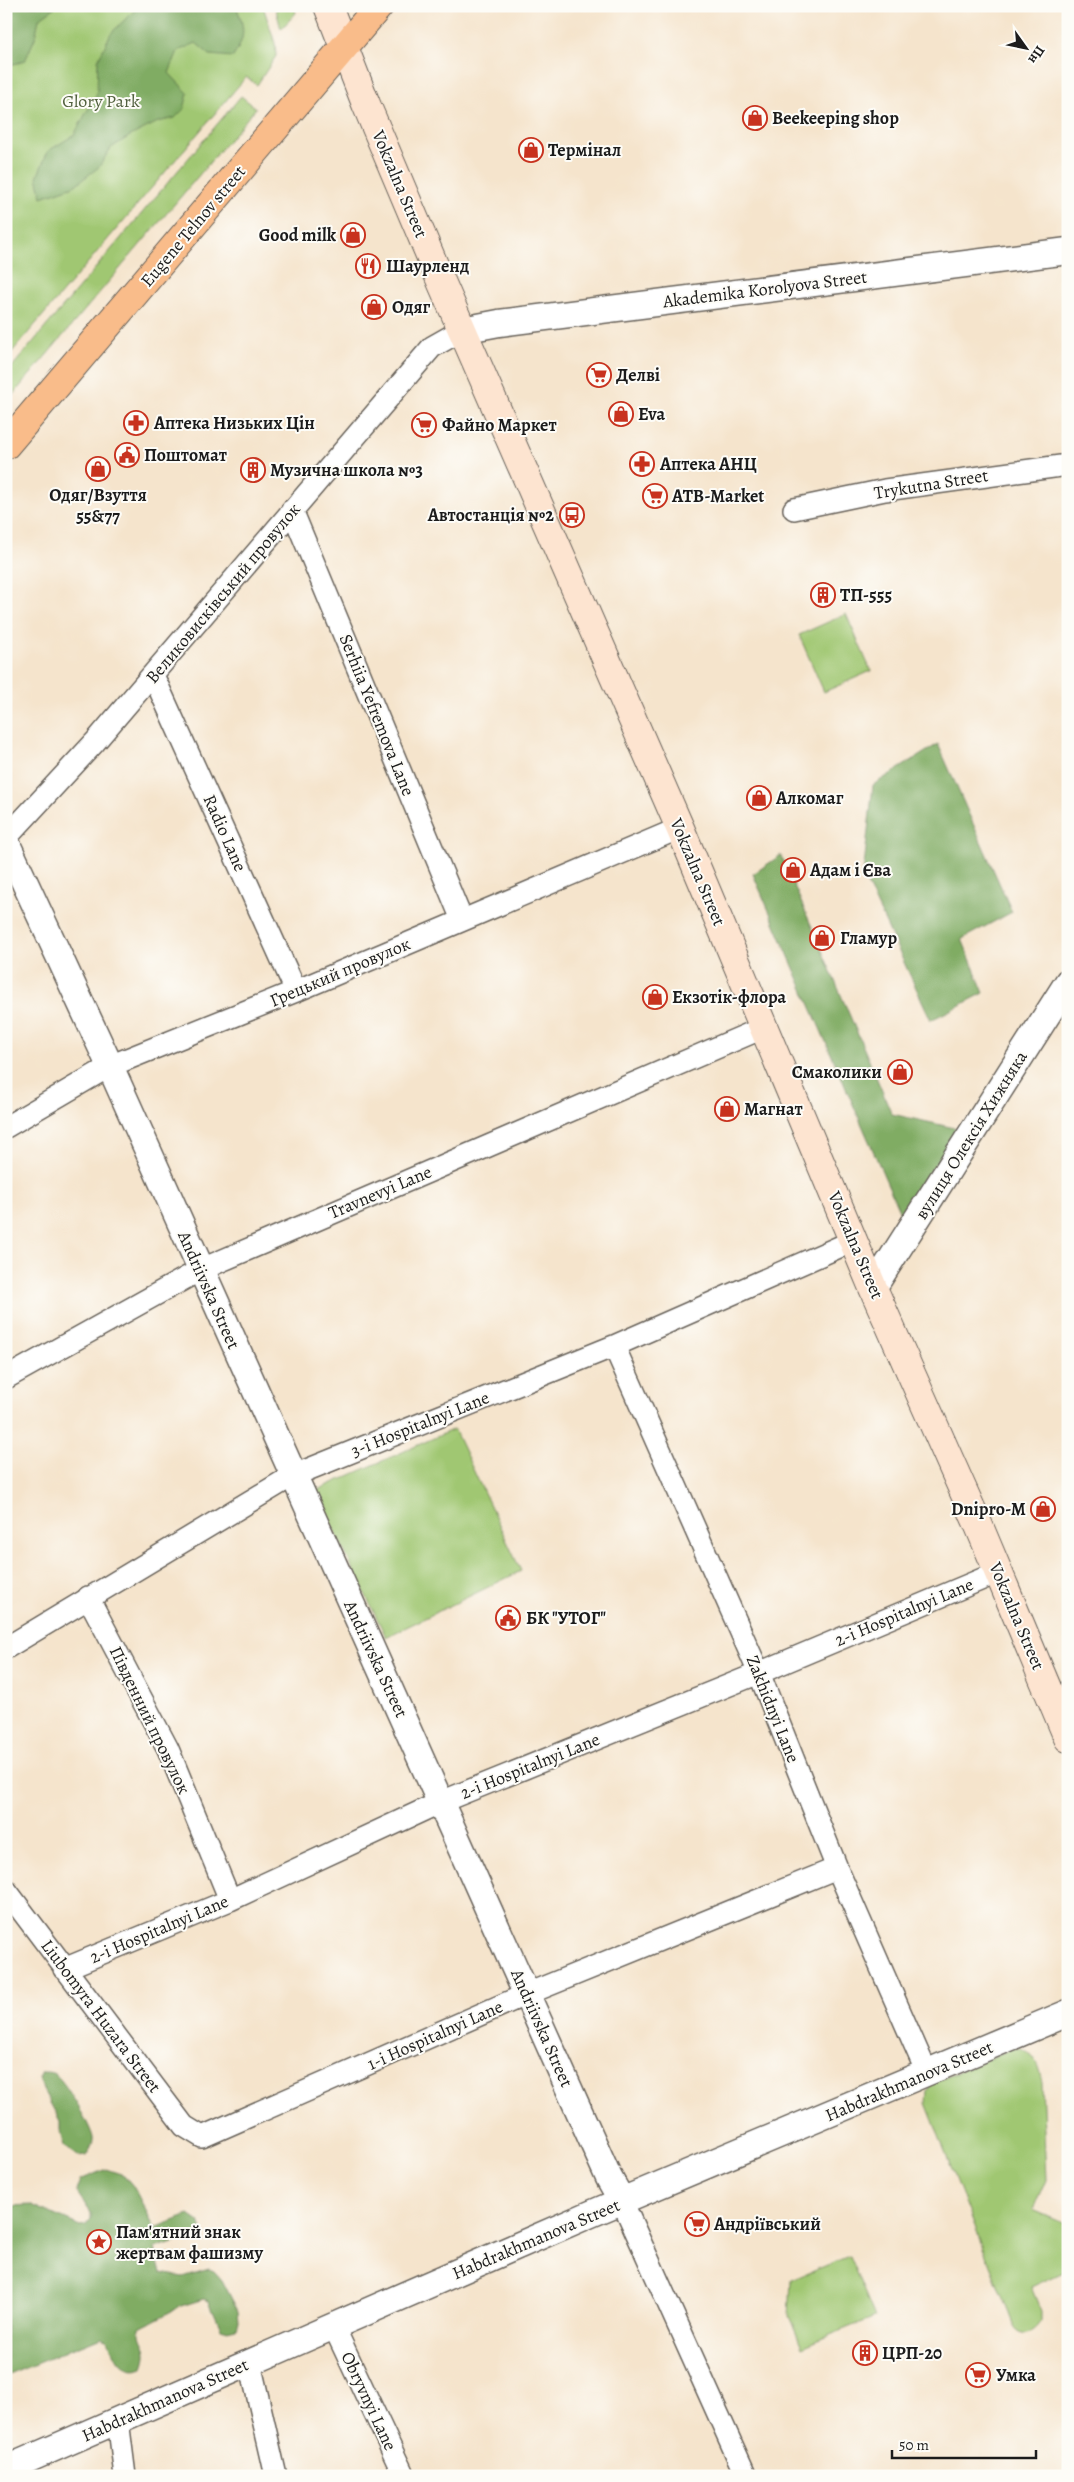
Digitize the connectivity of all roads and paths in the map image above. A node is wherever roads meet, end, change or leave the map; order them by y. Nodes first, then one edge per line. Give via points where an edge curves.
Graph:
1 (328, 6) edge
2 (379, 6) edge
3 (345, 48) junction
4 (1068, 251) edge
5 (462, 330) junction
6 (6, 445) edge
7 (1068, 465) edge
8 (794, 509) dead end
9 (292, 510) junction
10 (153, 675) junction
11 (680, 828) junction
12 (6, 840) edge
13 (462, 920) junction
14 (1068, 982) edge
15 (296, 991) junction
16 (764, 1027) junction
17 (110, 1066) junction
18 (6, 1128) edge
19 (855, 1240) junction
20 (200, 1270) junction
21 (873, 1288) junction
22 (614, 1346) junction
23 (6, 1378) edge
24 (292, 1476) junction
25 (999, 1572) junction
26 (88, 1597) junction
27 (6, 1648) edge
28 (759, 1673) junction
29 (1068, 1738) edge
30 (441, 1802) junction
31 (837, 1868) junction
32 (6, 1890) edge
33 (230, 1900) junction
34 (64, 1969) junction
35 (528, 1994) junction
36 (1068, 2013) edge
37 (927, 2073) junction
38 (202, 2137) joint
39 (622, 2201) junction
40 (334, 2327) junction
41 (250, 2363) junction
42 (118, 2420) junction
43 (6, 2469) edge
44 (125, 2476) edge
45 (276, 2476) edge
46 (404, 2476) edge
47 (746, 2476) edge

1 - 3 main road, Vokzalna Street
2 - 3 main road, Eugene Telnov street
3 - 5 main road, Vokzalna Street
3 - 6 main road, Eugene Telnov street
4 - 5 street, Akademika Korolyova Street
5 - 9 street, Великовисківський провулок via 432,347
5 - 11 main road, Vokzalna Street
7 - 8 street, Trykutna Street via 885,490
9 - 10 street, Великовисківський провулок
9 - 13 street, Serhiia Yefremova Lane
10 - 12 street, Великовисківський провулок
10 - 15 street, Radio Lane
11 - 13 street, Грецький провулок
11 - 16 main road, Vokzalna Street
12 - 17 street, Andriivska Street
13 - 15 street, Грецький провулок
14 - 21 street, вулиця Олексія Хижняка
15 - 17 street, Грецький провулок
16 - 19 main road, Vokzalna Street
16 - 20 street, Travnevyi Lane
17 - 18 street, Грецький провулок
17 - 20 street, Andriivska Street
19 - 21 main road, Vokzalna Street
19 - 22 street, 3-i Hospitalnyi Lane
20 - 23 street, Travnevyi Lane
20 - 24 street, Andriivska Street
21 - 25 main road, Vokzalna Street
22 - 24 street, 3-i Hospitalnyi Lane
22 - 28 street, Zakhidnyi Lane
24 - 26 street, 3-i Hospitalnyi Lane
24 - 30 street, Andriivska Street
25 - 28 street, 2-i Hospitalnyi Lane
25 - 29 main road, Vokzalna Street
26 - 27 street, 3-i Hospitalnyi Lane
26 - 33 street, Південний провулок via 168,1749
28 - 30 street, 2-i Hospitalnyi Lane
28 - 31 street, Zakhidnyi Lane
30 - 33 street, 2-i Hospitalnyi Lane
30 - 35 street, Andriivska Street
31 - 35 street, 1-i Hospitalnyi Lane
31 - 37 street, Zakhidnyi Lane
32 - 34 street, Liubomyra Huzara Street
33 - 34 street, 2-i Hospitalnyi Lane
34 - 38 street, Liubomyra Huzara Street via 184,2126
35 - 38 street, 1-i Hospitalnyi Lane
35 - 39 street, Andriivska Street
36 - 37 street, Habdrakhmanova Street
37 - 39 street, Habdrakhmanova Street
39 - 40 street, Habdrakhmanova Street
39 - 47 street, Andriivska Street
40 - 41 street, Habdrakhmanova Street
40 - 46 street, Obryvnyi Lane
41 - 42 street, Habdrakhmanova Street
41 - 45 street
42 - 43 street, Habdrakhmanova Street
42 - 44 street

